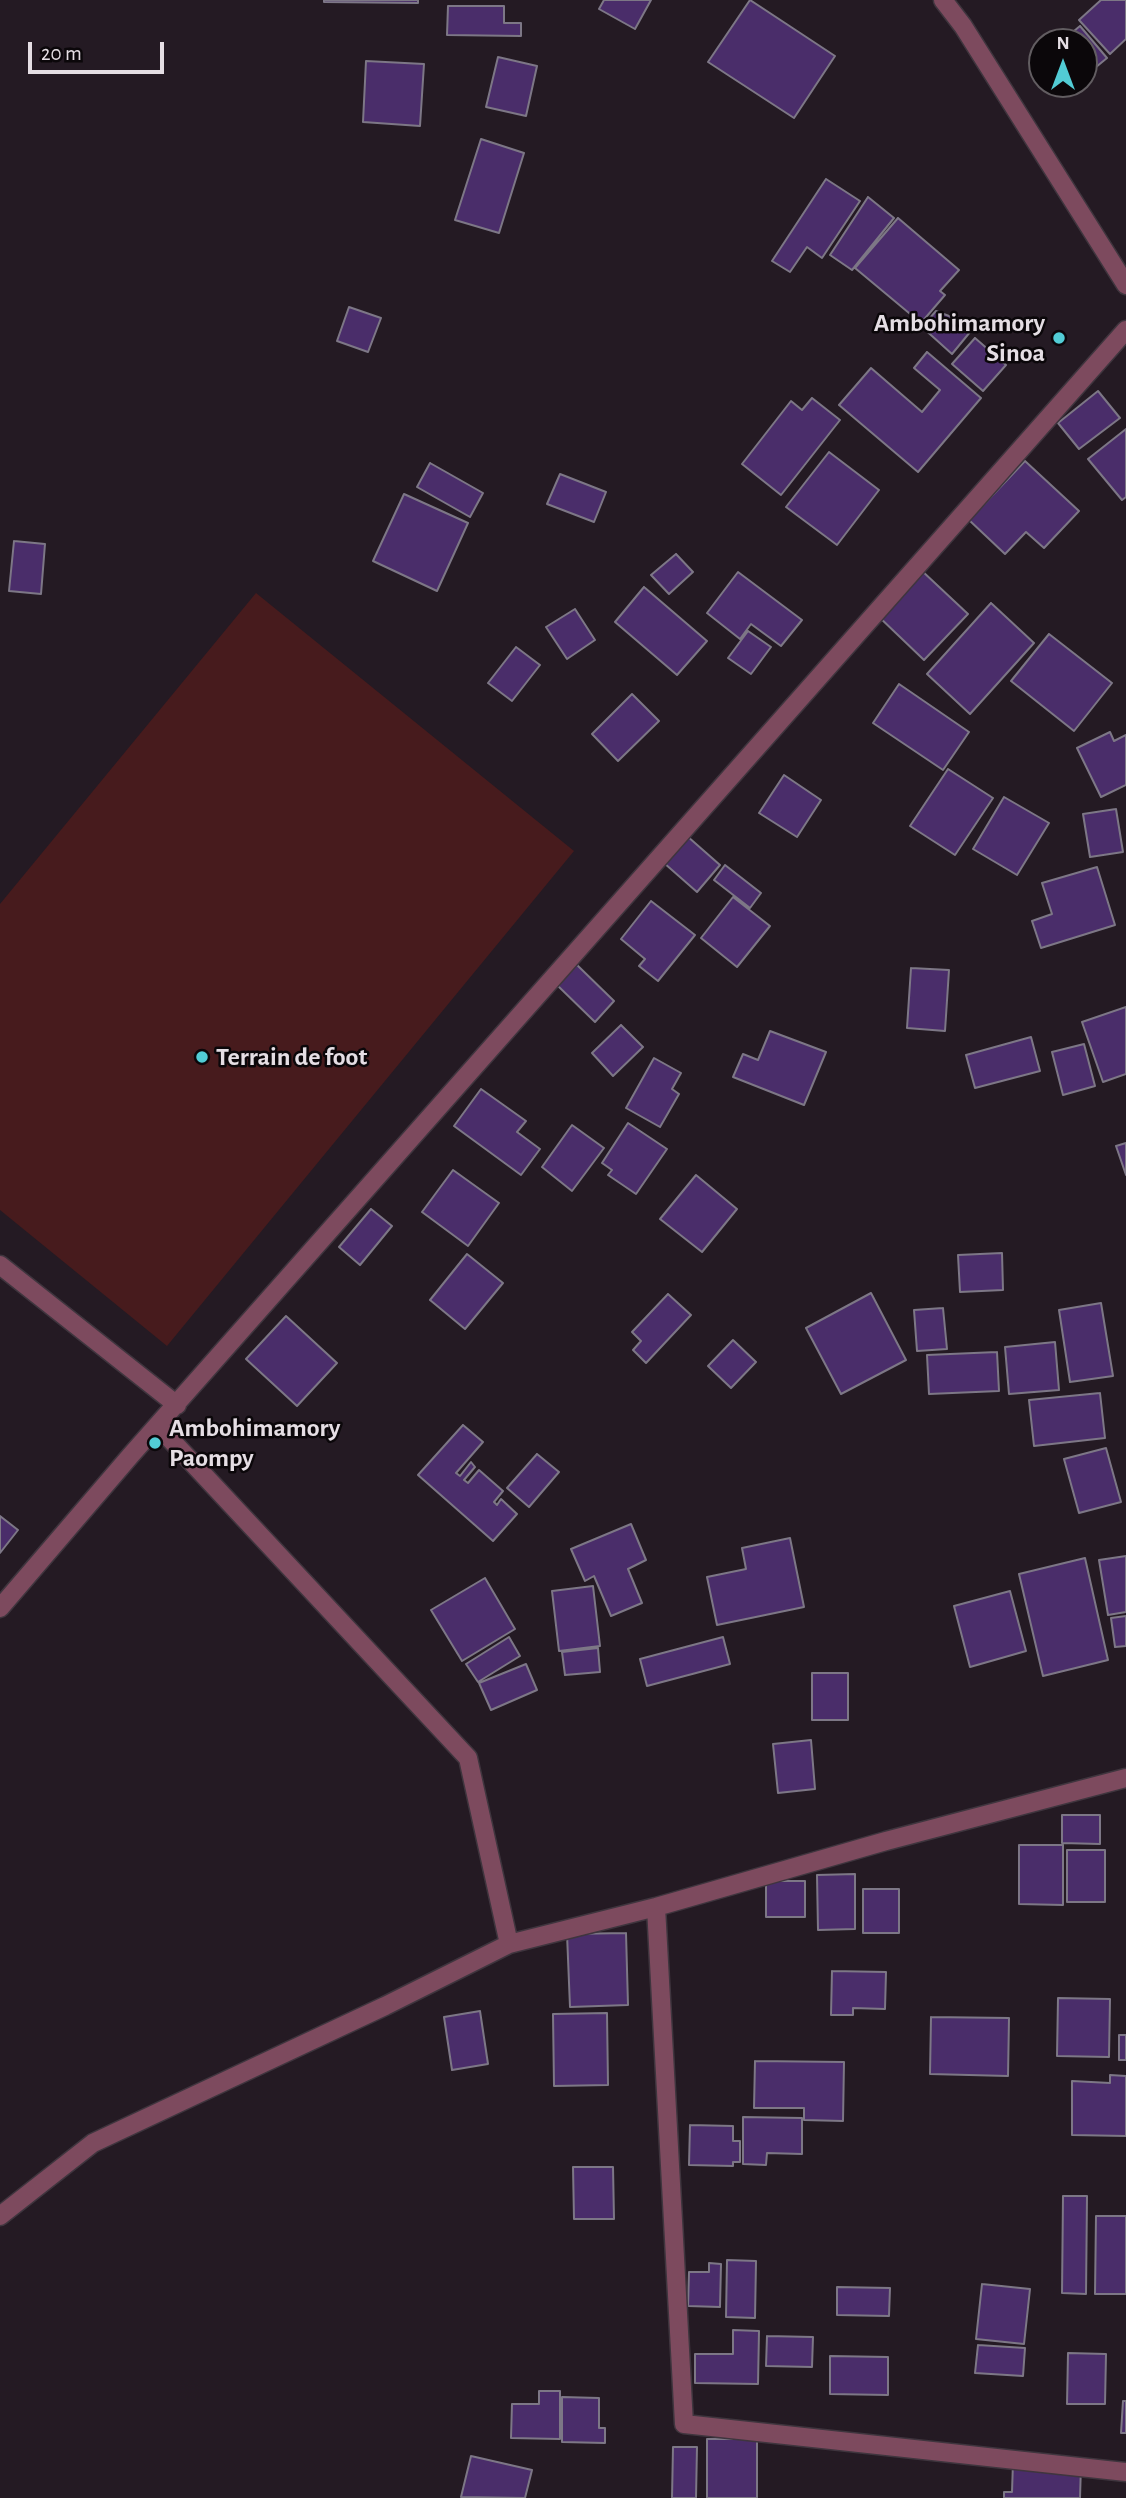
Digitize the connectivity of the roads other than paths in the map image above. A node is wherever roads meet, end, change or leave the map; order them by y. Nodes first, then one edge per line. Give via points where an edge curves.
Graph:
1 (943, 0) edge
2 (1126, 285) edge
3 (1126, 330) edge
4 (0, 1265) edge
5 (177, 1405) junction
6 (158, 1426) junction
7 (0, 1608) edge
8 (1126, 1778) edge
9 (656, 1907) junction
10 (509, 1944) junction
11 (0, 2216) edge
12 (1126, 2472) edge

1 - 2 street
3 - 5 street
4 - 5 street
5 - 6 street
6 - 7 street
6 - 10 street via 468,1758
8 - 9 street
9 - 10 street
9 - 12 street via 684,2424
10 - 11 street via 93,2143

